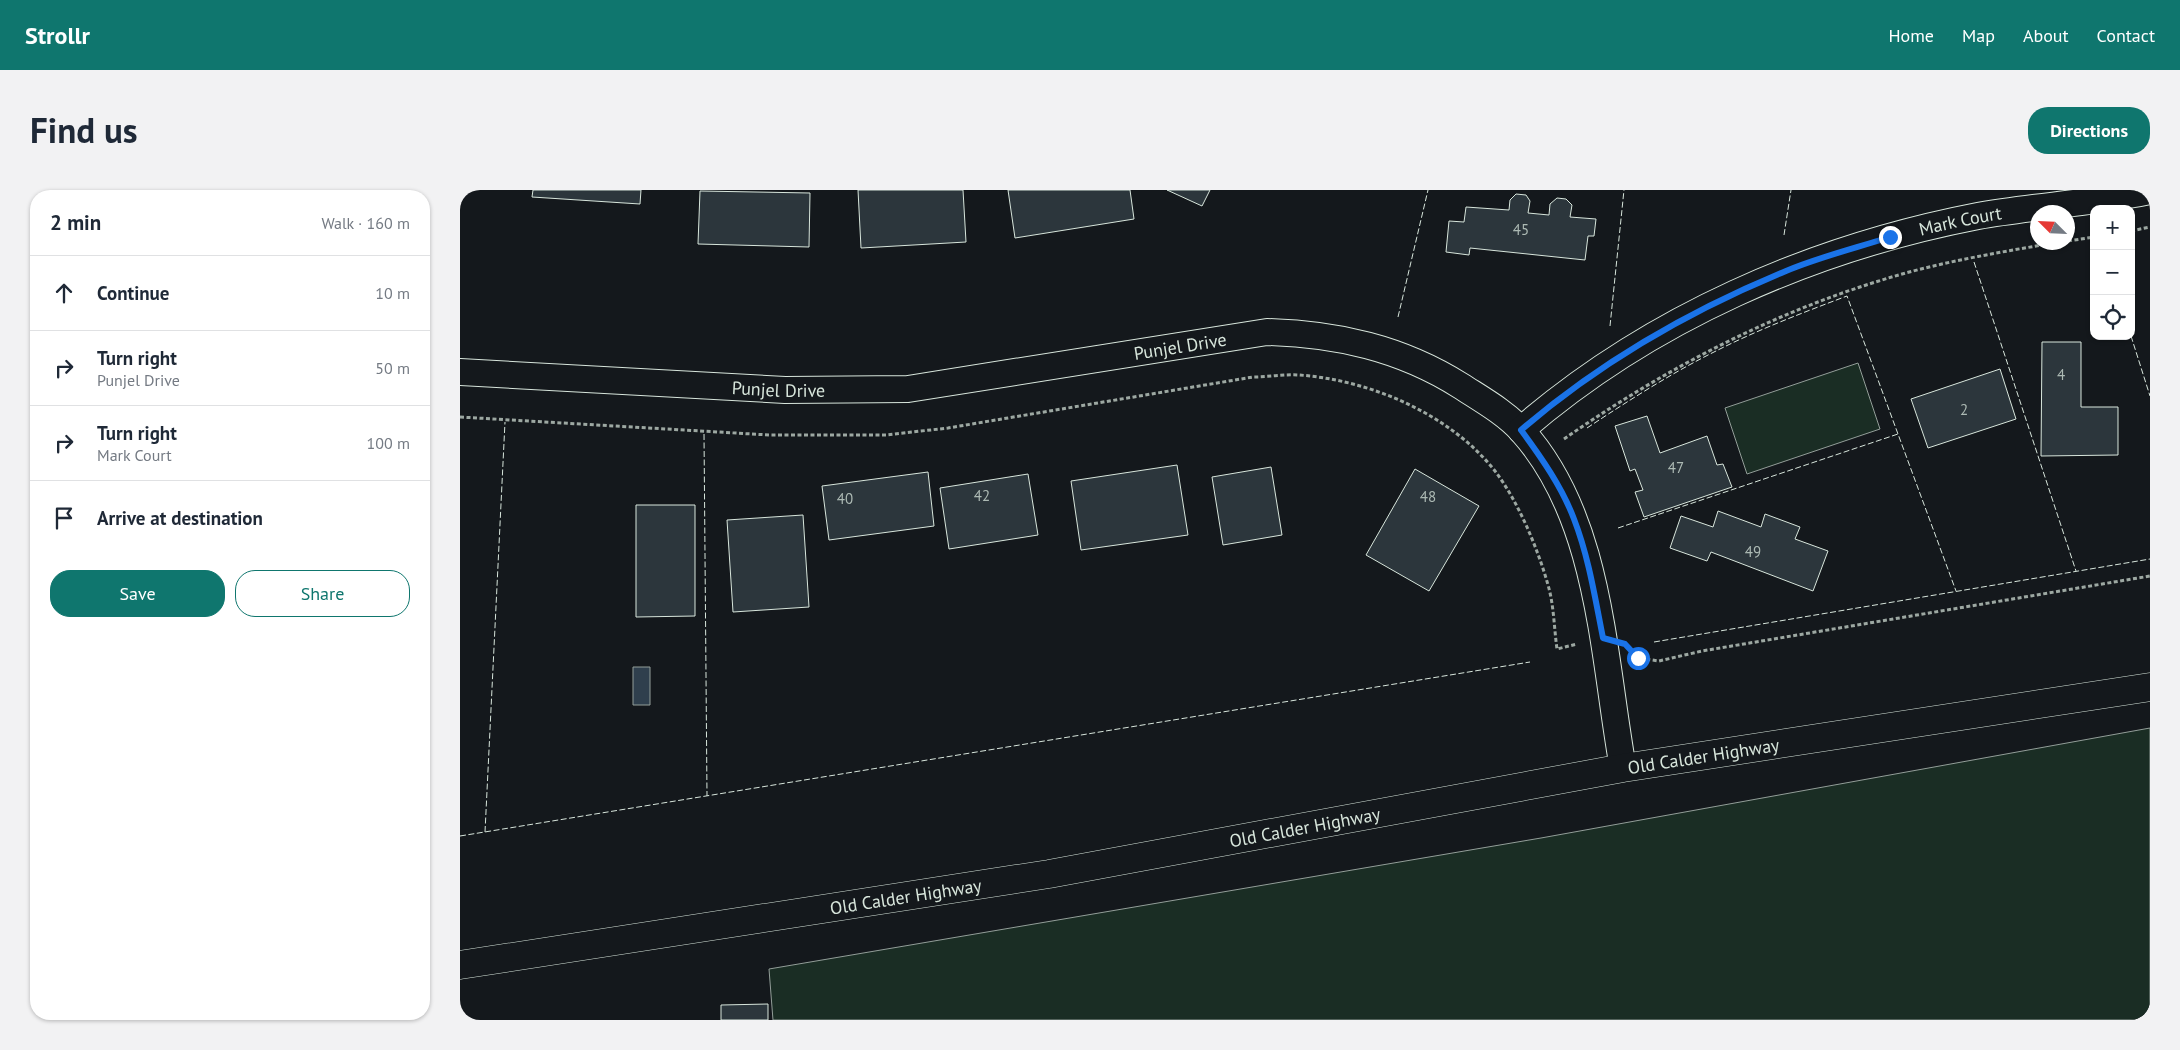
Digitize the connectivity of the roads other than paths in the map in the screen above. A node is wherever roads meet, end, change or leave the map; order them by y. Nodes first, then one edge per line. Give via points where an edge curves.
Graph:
1 (2150, 191) edge
2 (460, 372) edge
3 (1521, 430) junction
4 (2150, 687) edge
5 (1623, 768) junction
6 (460, 965) edge

1 - 3 street, Mark Court via 1978,216 1890,237 1787,270 1696,312 1620,357 1547,407
2 - 3 street, Punjel Drive via 785,390 908,389 1267,332 1306,333 1379,347 1409,358 1475,395
3 - 5 street, Punjel Drive via 1540,455 1574,518 1589,566
4 - 5 street, Old Calder Highway
5 - 6 street, Old Calder Highway via 1049,874

